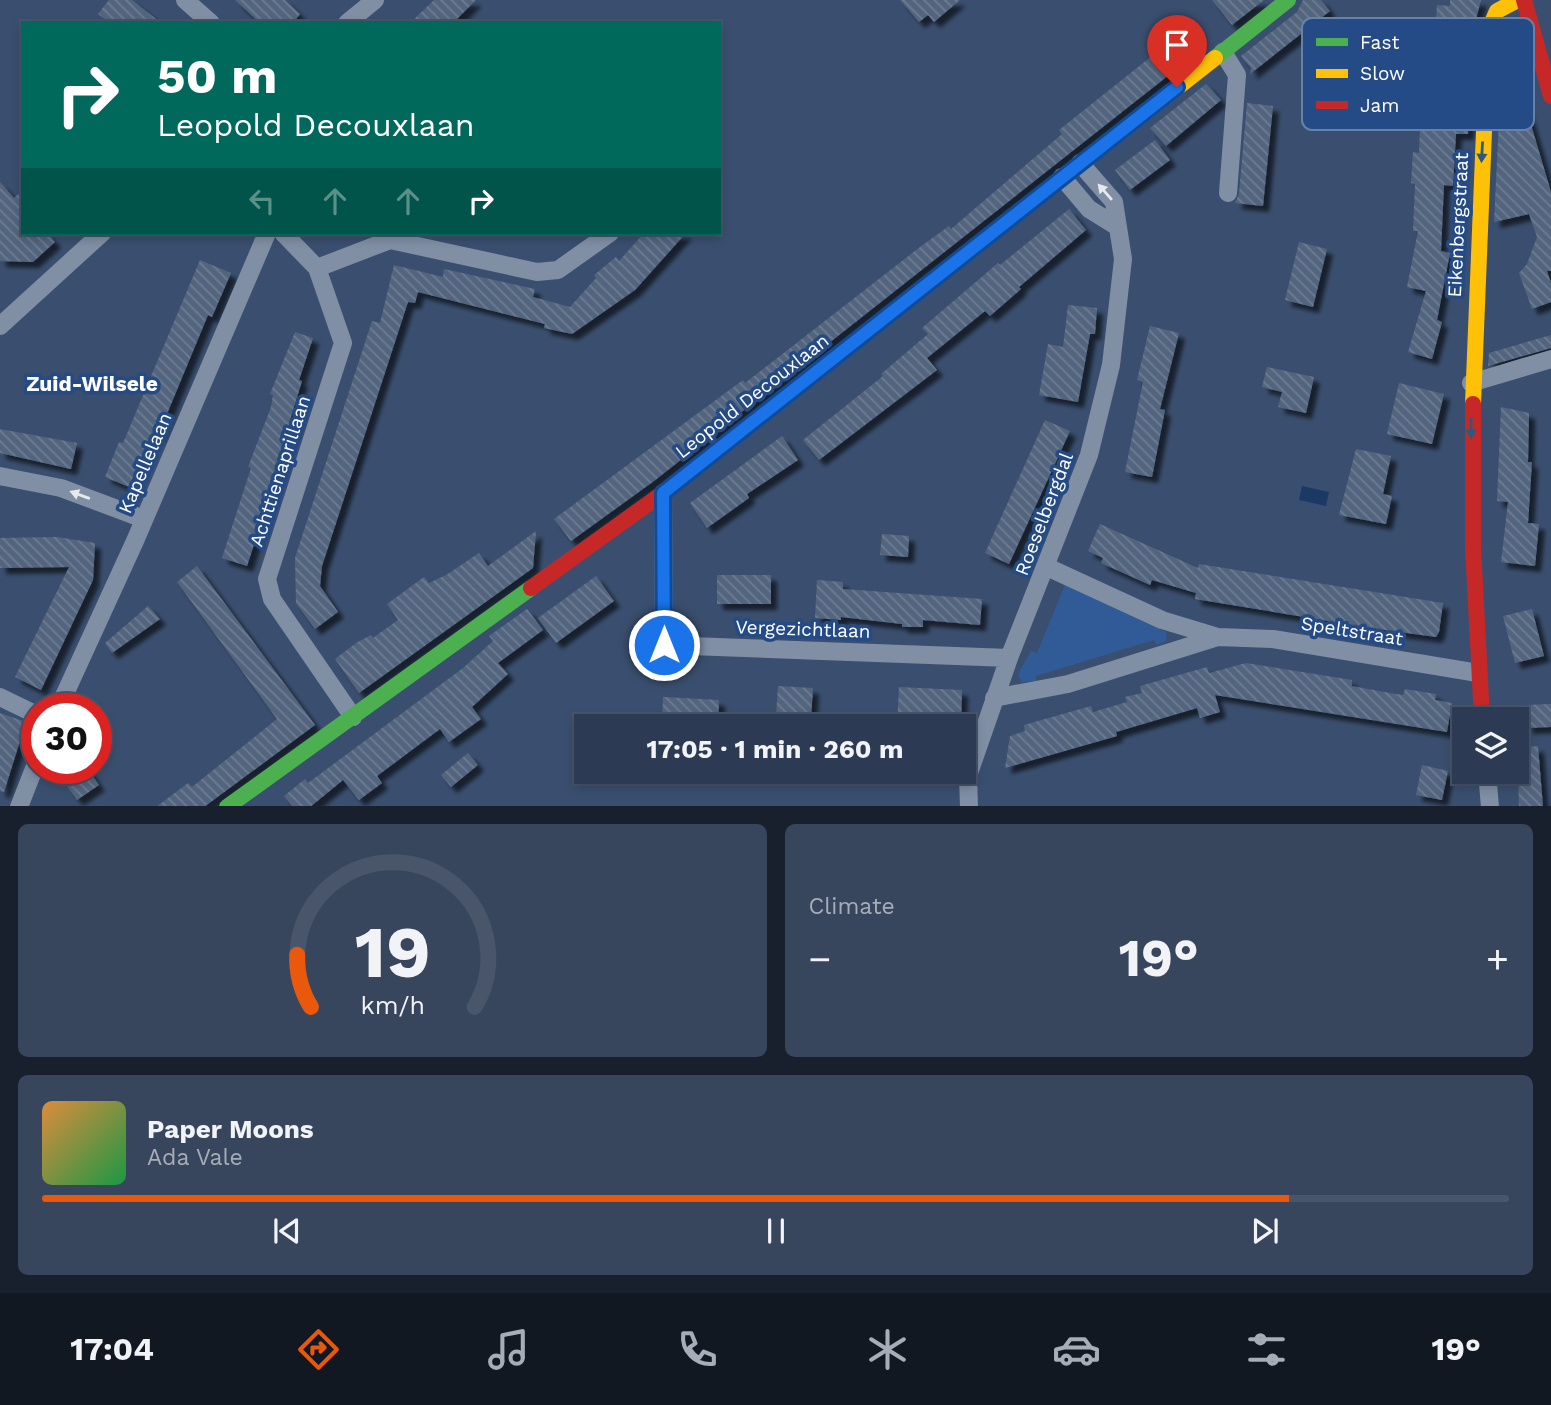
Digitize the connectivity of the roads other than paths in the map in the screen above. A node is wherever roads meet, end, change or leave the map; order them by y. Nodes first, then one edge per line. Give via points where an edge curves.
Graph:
1 (185, 0) edge
2 (375, 0) edge
3 (1288, 0) edge
4 (1518, 0) edge
5 (1524, 0) edge
6 (1494, 18) edge
7 (1529, 18) edge
8 (209, 21) edge
9 (349, 21) edge
10 (1534, 36) edge
11 (1223, 51) junction
12 (1551, 96) edge
13 (1483, 130) edge
14 (1080, 163) junction
15 (1062, 177) junction
16 (1228, 193) dead end
17 (1118, 227) junction
18 (100, 235) edge
19 (266, 235) edge
20 (285, 235) edge
21 (607, 235) edge
22 (317, 268) junction
23 (0, 326) edge
24 (1551, 359) edge
25 (1471, 383) junction
26 (0, 476) edge
27 (663, 493) junction
28 (144, 519) junction
29 (1047, 567) junction
30 (1219, 637) junction
31 (1009, 658) junction
32 (1478, 673) junction
33 (65, 693) edge
34 (0, 698) edge
35 (994, 698) junction
36 (1481, 707) edge
37 (21, 708) edge
38 (353, 717) junction
39 (28, 784) edge
40 (1488, 784) edge
41 (235, 804) edge
42 (19, 806) edge
43 (969, 806) edge
44 (1490, 806) edge

1 - 8 street
2 - 9 street
3 - 11 street, Leopold Decouxlaan
4 -> 6 street, Eikenbergstraat via 1497,11
5 - 7 street
10 - 12 street
11 - 14 street, Leopold Decouxlaan
11 - 16 street via 1237,75
13 -> 25 street, Eikenbergstraat
14 - 15 street, Leopold Decouxlaan
17 -> 14 street, Roeselbergdal via 1114,202
15 - 17 street via 1089,209
15 - 27 street, Leopold Decouxlaan
17 - 29 street, Roeselbergdal via 1123,259 1111,365 1089,456
18 - 23 street
19 - 28 street, Kapellelaan
20 - 22 street, Achttienaprillaan
21 - 22 street via 558,270 537,272 390,240
22 - 38 street, Achttienaprillaan via 342,343 267,579 272,598
24 - 25 street
25 -> 32 street, Eikenbergstraat via 1470,559
28 -> 26 street via 61,488
27 - 31 street, Vergezichtlaan via 664,645
27 - 38 street, Leopold Decouxlaan
28 - 33 street, Kapellelaan
29 - 30 street, Speltstraat via 1162,620
29 - 31 street, Roeselbergdal
30 - 32 street, Speltstraat via 1273,639
30 - 35 street, Speltstraat via 1068,684
31 - 35 street, Roeselbergdal
32 - 36 street, Eikenbergstraat
34 - 37 street
35 - 43 street, Roeselbergdal via 968,776
38 - 41 street, Leopold Decouxlaan
39 - 42 street
40 - 44 street

